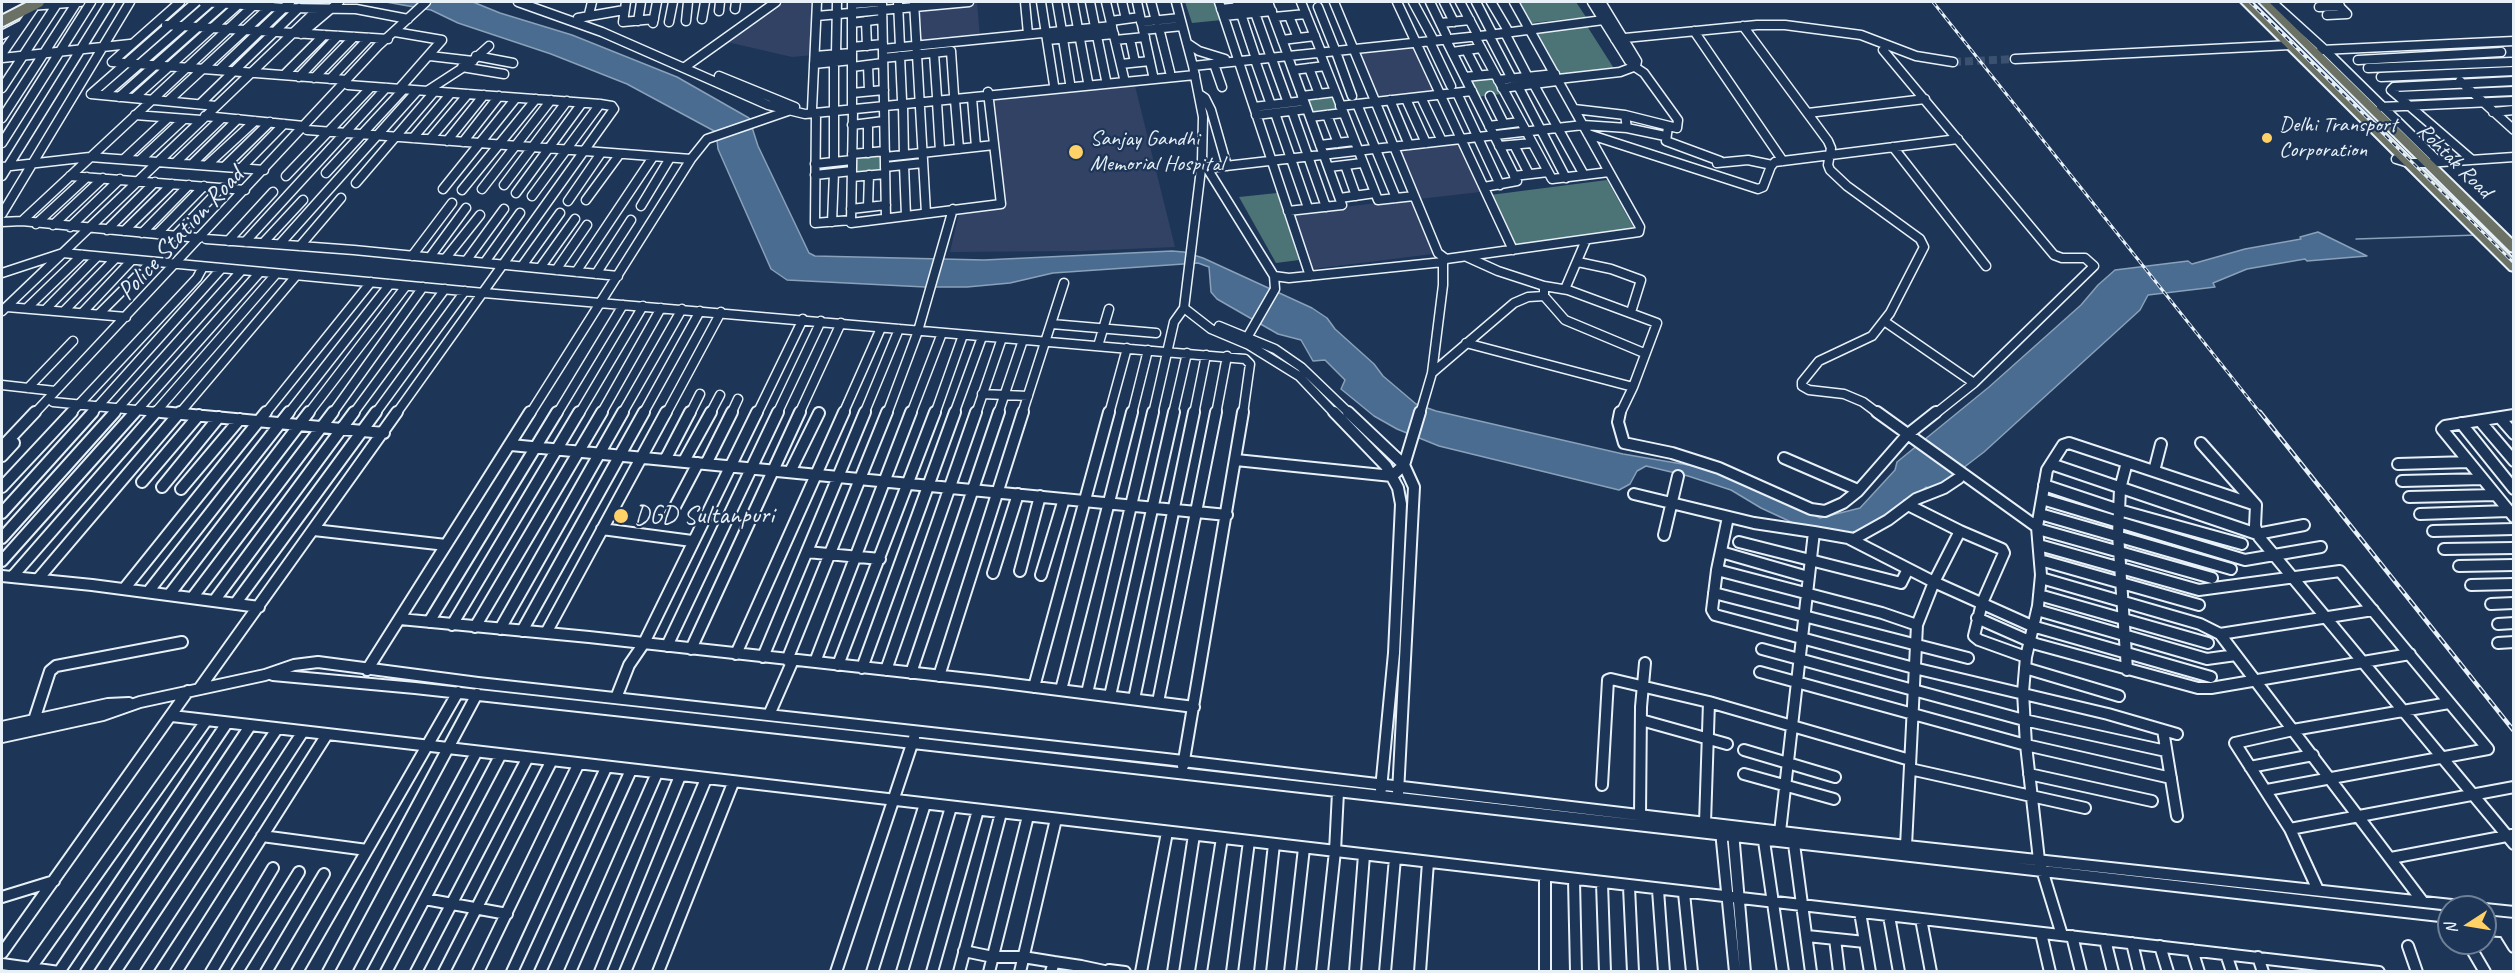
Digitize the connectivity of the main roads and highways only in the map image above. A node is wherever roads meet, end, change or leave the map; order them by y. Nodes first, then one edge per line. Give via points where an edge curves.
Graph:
1 (2246, 2) edge
2 (2264, 2) edge
3 (34, 4) edge
4 (2, 19) edge
5 (2512, 246) edge
6 (2514, 267) edge

1 - 6 highway, Rohtak Road
2 - 5 highway, Rohtak Road via 2377,107 2427,163
3 - 4 main road

